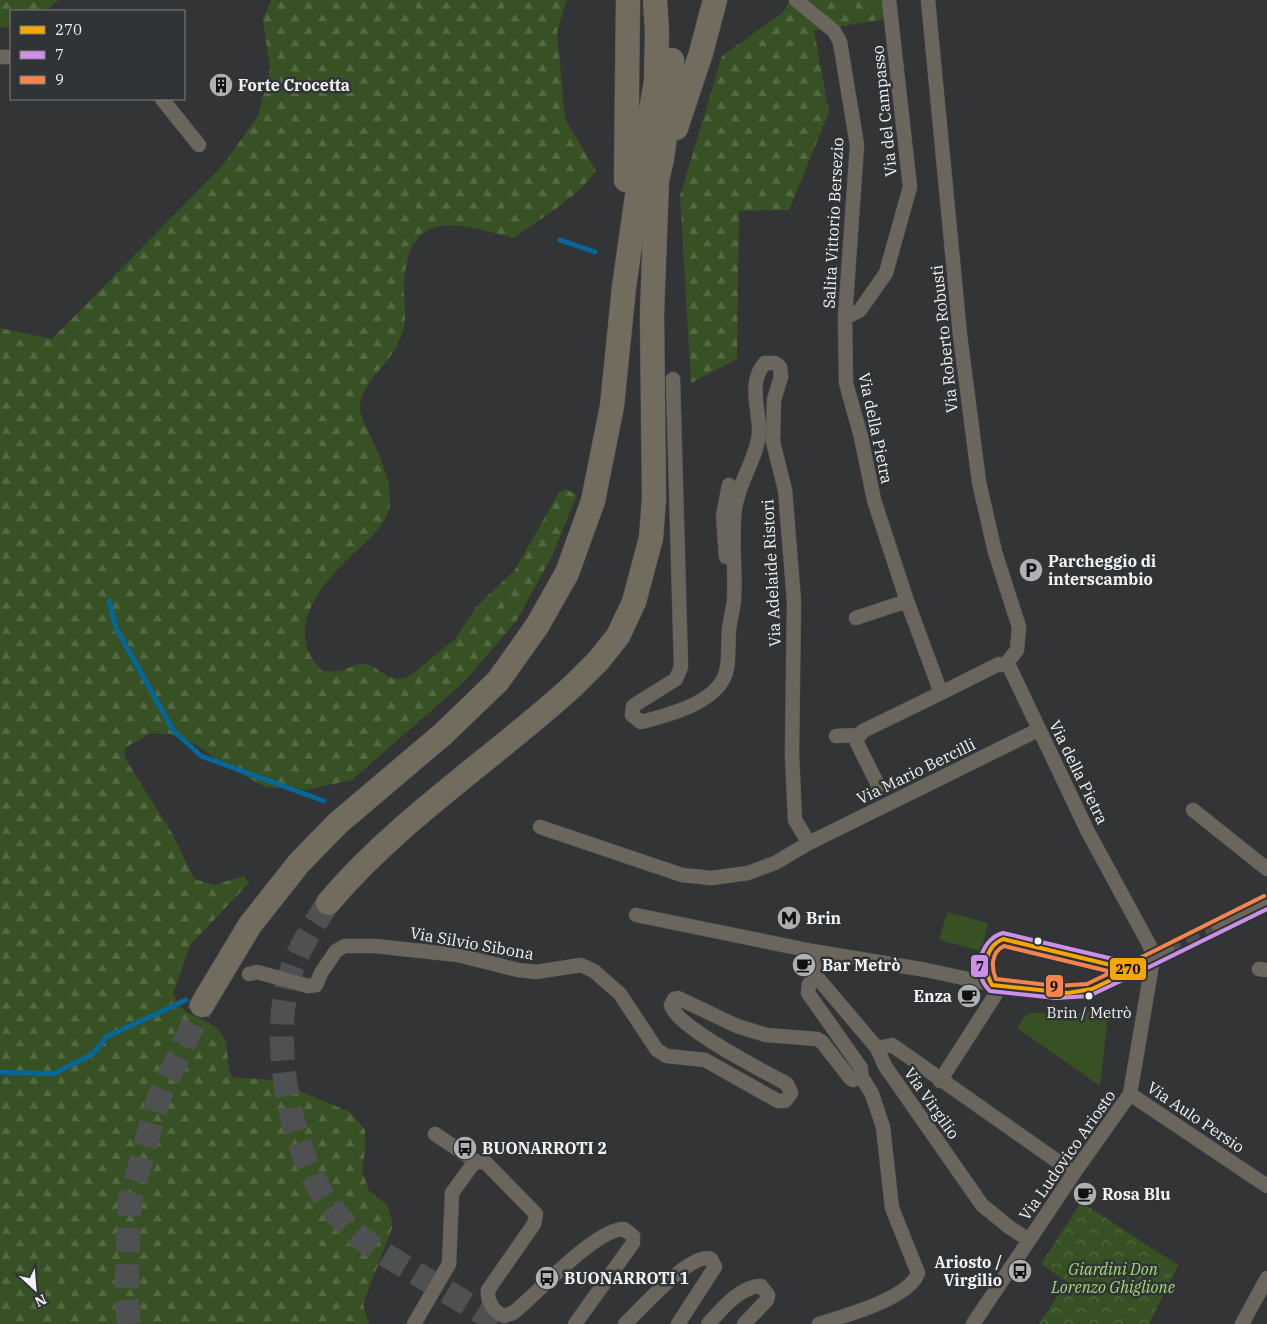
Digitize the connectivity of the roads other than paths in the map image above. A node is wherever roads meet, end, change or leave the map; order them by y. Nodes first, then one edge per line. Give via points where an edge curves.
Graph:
1 (628, 0) edge
2 (656, 0) edge
3 (672, 0) edge
4 (715, 0) edge
5 (796, 0) edge
6 (889, 0) edge
7 (928, 0) edge
8 (163, 100) edge
9 (200, 144) dead end
10 (662, 160) junction
11 (624, 287) junction
12 (845, 318) junction
13 (673, 379) dead end
14 (729, 485) dead end
15 (907, 600) junction
16 (856, 618) dead end
17 (729, 630) junction
18 (1006, 664) junction
19 (941, 693) junction
20 (1038, 730) junction
21 (859, 735) junction
22 (836, 736) dead end
23 (880, 788) dead end
24 (1193, 810) dead end
25 (540, 827) dead end
26 (809, 843) junction
27 (1267, 868) edge
28 (328, 902) tunnel mouth
29 (1267, 902) edge
30 (636, 915) dead end
31 (1219, 926) tunnel mouth
32 (812, 951) junction
33 (1168, 952) tunnel mouth
34 (1153, 960) junction
35 (249, 974) dead end
36 (816, 976) junction
37 (1001, 986) junction
38 (202, 1005) tunnel mouth
39 (877, 1048) junction
40 (861, 1076) junction
41 (940, 1081) junction
42 (1130, 1094) junction
43 (435, 1134) dead end
44 (477, 1162) junction
45 (1074, 1173) junction
46 (1267, 1186) edge
47 (1030, 1240) junction
48 (1267, 1278) edge
49 (500, 1320) edge
50 (414, 1324) edge
51 (575, 1324) edge
52 (625, 1324) edge
53 (678, 1324) edge
54 (708, 1324) edge
55 (744, 1324) edge
56 (819, 1324) edge
57 (973, 1324) edge
58 (1242, 1324) edge

1 - 11 highway
2 - 11 highway via 656,82
3 - 10 highway via 672,83
4 - 10 highway via 678,124
5 - 12 street, Salita Vittorio Bersezio via 834,31 840,42 848,82 857,145
6 - 12 street, Via del Campasso via 910,186 886,273 860,310
7 - 18 street, Via Roberto Robusti via 960,335 979,482 1019,627 1017,650
8 - 9 street
10 - 28 highway via 657,180 652,314 654,499 651,538 634,602 618,636 574,685 400,829 356,869
11 - 38 highway via 612,406 593,501 567,573 537,626 498,681 338,823 299,863 250,925
12 - 15 street, Via della Pietra via 846,383 874,500
13 - 17 street, Via Adelaide Ristori via 681,667 676,679 633,706 635,719 641,722 682,710 709,695 723,680 727,670
14 - 17 street, Via Adelaide Ristori via 723,516
15 - 16 street
15 - 19 street, Via della Pietra
17 - 26 street, Via Adelaide Ristori via 734,602 734,510 738,487 757,446 759,432 756,381 765,363 775,362 780,367 781,377 774,400 773,442 785,490 794,601 792,754 795,820
18 - 19 street via 999,664
18 - 20 street, Via della Pietra
19 - 21 street
20 - 26 street, Via Mario Bercilli
20 - 34 street, Via della Pietra via 1088,832 1150,946
21 - 22 street
21 - 23 street via 857,743
24 - 27 street
25 - 26 street via 682,875 711,878 748,873 775,863
29 - 31 street
30 - 32 street
32 - 36 street
32 - 37 street
33 - 34 street
34 - 37 street via 1089,990 1075,993
34 - 42 street, Via Ludovico Ariosto
35 - 40 street, Via Silvio Sibona via 256,972 308,986 316,985 336,951 345,946 458,955 536,972 581,965 594,971 620,994 657,1050 667,1056 705,1060 778,1101 785,1101 791,1093 787,1084 710,1040 676,1016 671,1005 674,1000 678,998 737,1026 766,1035 817,1039 850,1078 853,1080
36 - 39 street, Via Virgilio
36 - 40 street via 809,984 808,993 861,1068
37 - 41 street
39 - 41 street via 892,1046
39 - 47 street, Via Virgilio via 885,1066 982,1205
40 - 56 street via 880,1112 892,1208 918,1273 913,1282 886,1300
41 - 45 street
42 - 45 street, Via Ludovico Ariosto
42 - 46 street, Via Aulo Persio
43 - 44 street
44 - 49 street via 485,1162 536,1214 534,1224 488,1290 489,1302
44 - 50 street via 452,1193 449,1264
45 - 47 street, Via Ludovico Ariosto
47 - 57 street, Via Ludovico Ariosto
48 - 58 street
49 - 51 street via 524,1304 582,1251 613,1231 620,1228 628,1230 633,1236 633,1243
52 - 53 street via 680,1270 702,1258 711,1259 715,1268
54 - 55 street via 729,1302 754,1286 761,1286 768,1295 767,1300

